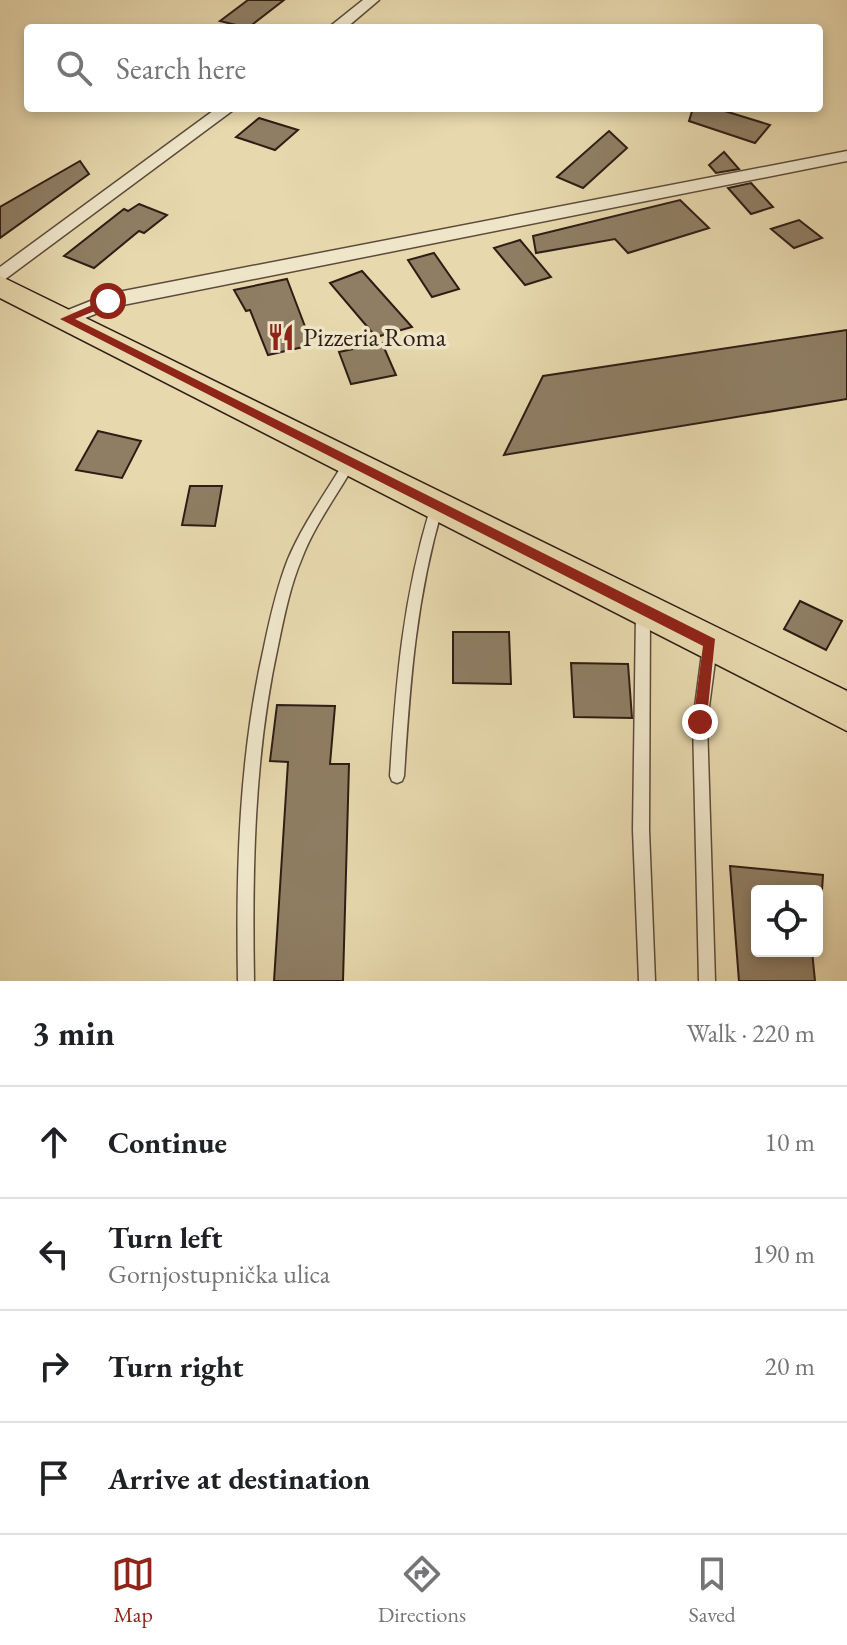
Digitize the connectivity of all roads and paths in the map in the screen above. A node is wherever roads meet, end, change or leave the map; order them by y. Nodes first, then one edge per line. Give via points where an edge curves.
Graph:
1 (372, 0) edge
2 (341, 24) edge
3 (223, 112) edge
4 (847, 156) edge
5 (0, 277) edge
6 (0, 286) edge
7 (65, 319) junction
8 (350, 462) junction
9 (437, 506) junction
10 (643, 609) junction
11 (710, 643) junction
12 (846, 715) edge
13 (397, 776) dead end
14 (246, 981) edge
15 (647, 981) edge
16 (707, 981) edge

1 - 2 street
3 - 5 street
4 - 7 street via 108,301
6 - 7 main road
7 - 8 main road
8 - 9 main road
8 - 14 lane via 292,566 259,699 244,913
9 - 10 main road
9 - 13 lane via 418,563 405,647
10 - 11 main road
10 - 15 lane via 641,830
11 - 12 main road
11 - 16 lane via 700,722

